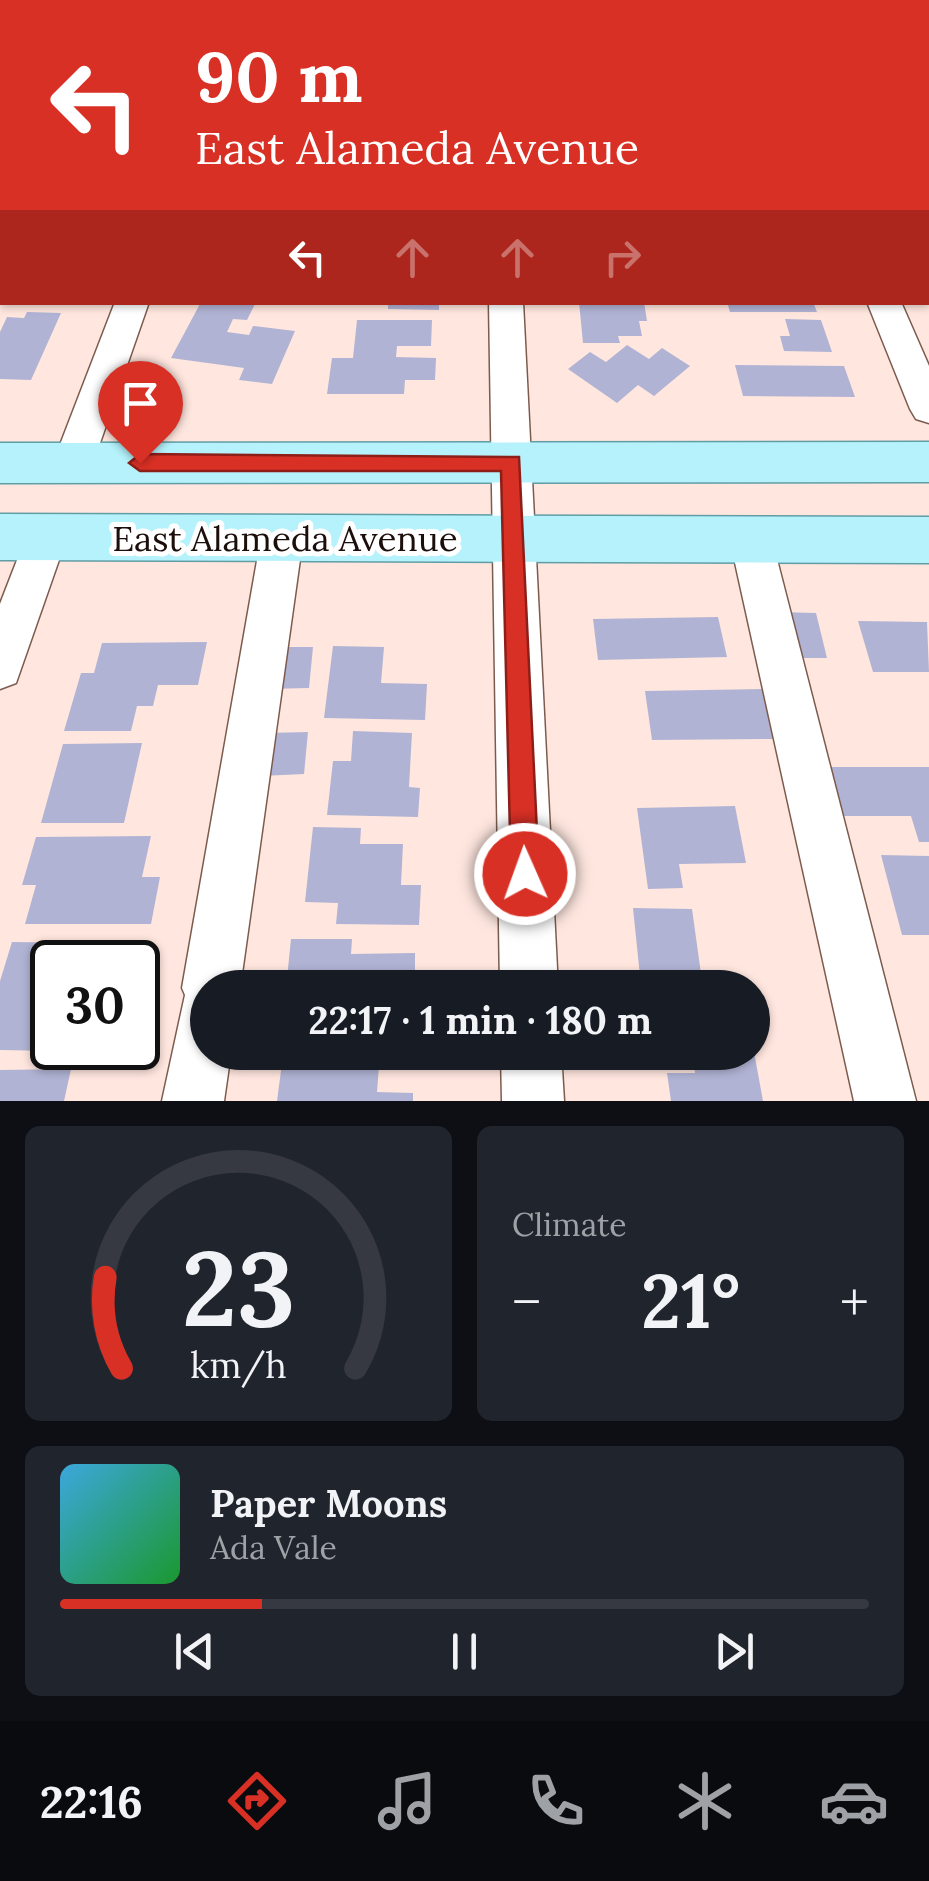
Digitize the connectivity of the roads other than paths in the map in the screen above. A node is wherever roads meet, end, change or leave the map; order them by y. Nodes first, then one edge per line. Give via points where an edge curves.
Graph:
1 (131, 305) edge
2 (506, 305) edge
3 (885, 305) edge
4 (929, 410) edge
5 (929, 462) edge
6 (0, 463) edge
7 (73, 463) junction
8 (512, 463) junction
9 (23, 537) edge
10 (282, 538) junction
11 (514, 539) junction
12 (752, 540) junction
13 (929, 540) edge
14 (0, 667) edge
15 (214, 970) edge
16 (528, 970) edge
17 (198, 1070) edge
18 (532, 1070) edge
19 (193, 1101) edge
20 (533, 1101) edge
21 (885, 1101) edge

1 - 7 street
2 - 8 street
3 - 4 street
5 - 8 main road
6 - 7 main road
7 - 8 main road
8 - 11 street
9 - 10 main road, East Alameda Avenue
9 - 14 street
10 - 11 main road, East Alameda Avenue
10 - 15 street
11 - 12 main road, East Alameda Avenue
11 - 16 street
12 - 13 main road, East Alameda Avenue
12 - 21 street
17 - 19 street
18 - 20 street

